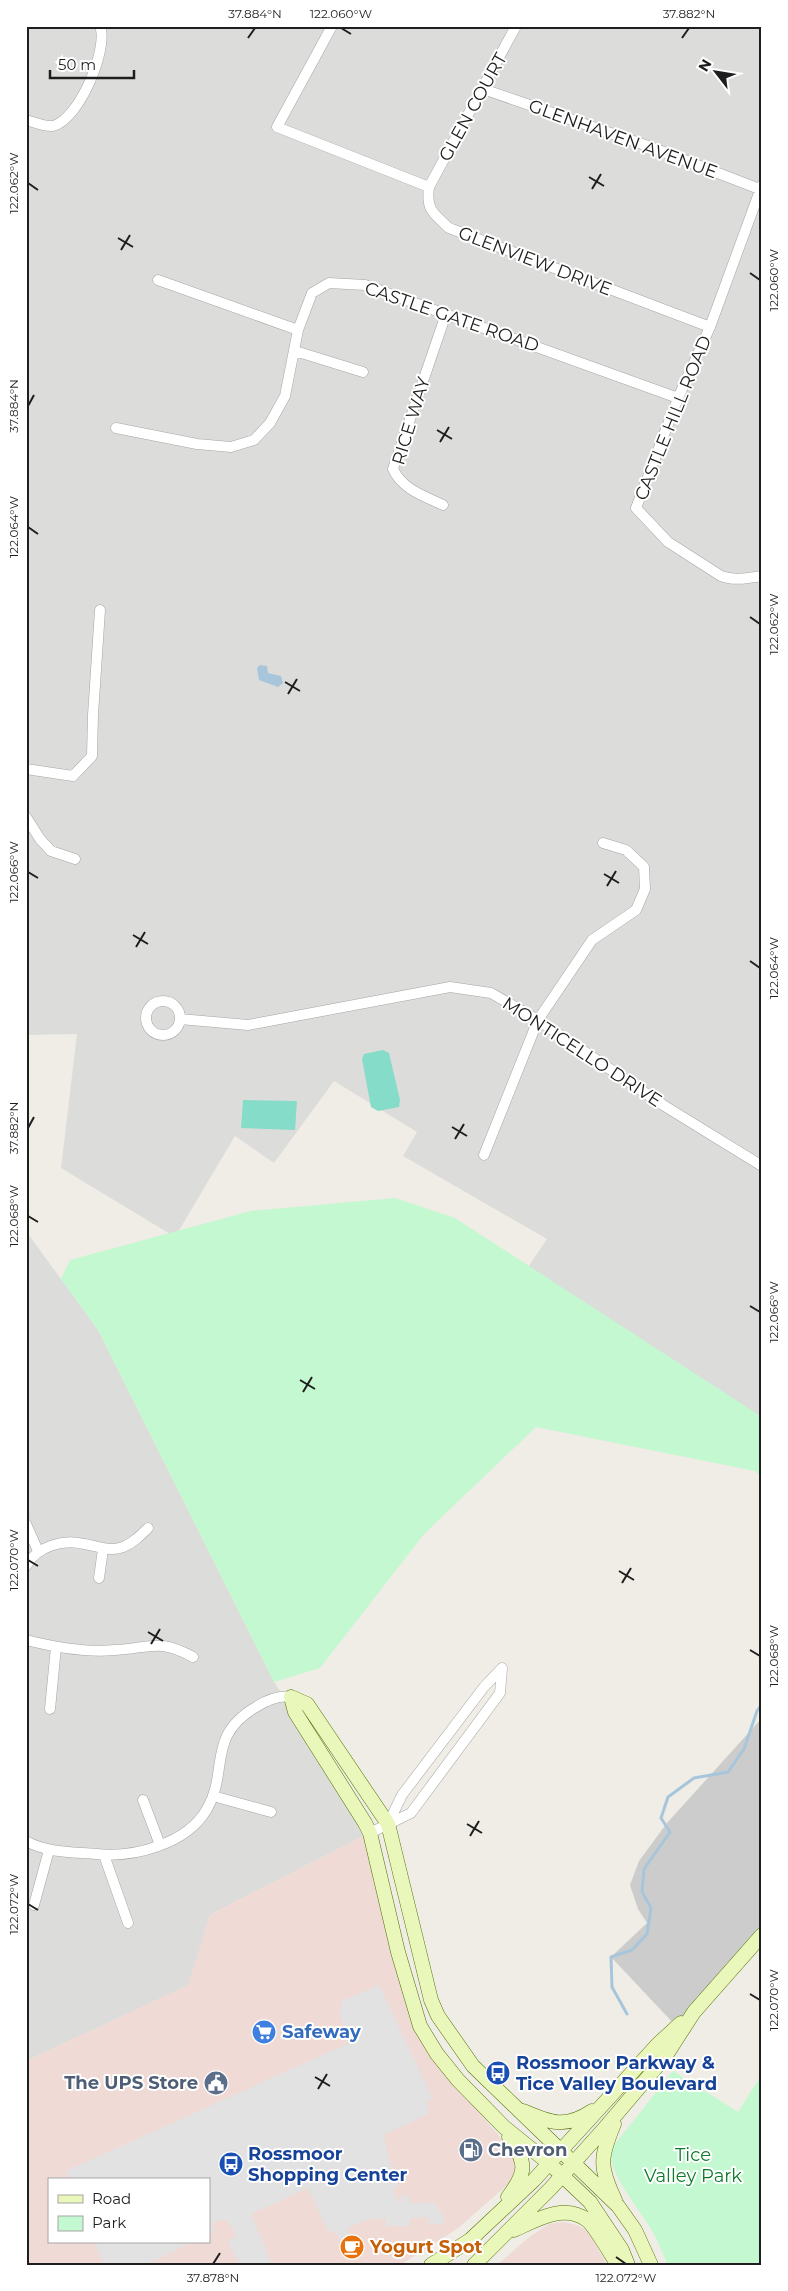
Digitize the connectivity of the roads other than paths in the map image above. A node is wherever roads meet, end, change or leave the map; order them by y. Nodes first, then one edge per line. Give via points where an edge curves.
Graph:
1 (100, 26) edge
2 (332, 26) edge
3 (516, 26) edge
4 (483, 89) junction
5 (26, 120) edge
6 (429, 186) junction
7 (761, 188) edge
8 (158, 280) dead end
9 (446, 314) junction
10 (710, 326) junction
11 (298, 330) junction
12 (295, 351) junction
13 (363, 372) dead end
14 (678, 398) junction
15 (116, 428) dead end
16 (443, 505) dead end
17 (762, 576) edge
18 (100, 610) dead end
19 (26, 769) edge
20 (26, 817) edge
21 (603, 843) dead end
22 (75, 859) dead end
23 (180, 1018) dead end
24 (538, 1020) junction
25 (484, 1155) dead end
26 (762, 1166) edge
27 (26, 1524) edge
28 (148, 1528) dead end
29 (103, 1549) junction
30 (38, 1551) junction
31 (26, 1566) edge
32 (99, 1578) dead end
33 (26, 1640) edge
34 (56, 1647) junction
35 (193, 1657) dead end
36 (292, 1697) junction
37 (50, 1709) dead end
38 (213, 1796) junction
39 (143, 1800) dead end
40 (271, 1812) dead end
41 (388, 1824) junction
42 (370, 1833) junction
43 (26, 1841) edge
44 (160, 1845) junction
45 (49, 1850) junction
46 (104, 1855) junction
47 (34, 1905) dead end
48 (128, 1923) dead end
49 (762, 1935) edge
50 (694, 2012) junction
51 (610, 2097) junction
52 (515, 2108) junction
53 (620, 2110) junction
54 (504, 2127) junction
55 (561, 2152) junction
56 (550, 2164) junction
57 (573, 2164) junction
58 (562, 2175) junction
59 (618, 2206) junction
60 (494, 2218) junction
61 (506, 2233) junction
62 (431, 2265) edge
63 (474, 2265) edge
64 (618, 2265) edge
65 (628, 2265) edge
66 (651, 2265) edge

1 - 5 street via 103,34 96,68 78,104 53,126
2 - 6 street via 277,127
3 - 4 street, GLEN COURT
4 - 6 street, GLEN COURT
4 - 7 street, GLENHAVEN AVENUE
6 - 10 street, GLENVIEW DRIVE via 430,210 449,228
7 - 10 street, CASTLE HILL ROAD
8 - 11 street
9 - 11 street, CASTLE GATE ROAD via 365,285 329,283 312,293
9 - 14 street, CASTLE GATE ROAD
9 - 16 street, RICE WAY via 393,470 398,479 411,489
10 - 14 street, CASTLE HILL ROAD
11 - 12 street, CASTLE GATE ROAD
12 - 13 street
12 - 15 street, CASTLE GATE ROAD via 285,396 270,423 254,440 231,447 197,444
14 - 17 street, CASTLE HILL ROAD via 636,508 668,542 721,576
18 - 19 street via 92,756 73,776
20 - 22 street via 51,850
21 - 24 street via 626,850 644,866 645,889 636,910 592,940
23 - 24 street, MONTICELLO DRIVE via 248,1025 450,986 491,993
24 - 25 street
24 - 26 street, MONTICELLO DRIVE via 663,1105
27 - 30 street
28 - 29 street via 122,1548
29 - 30 street via 82,1543 61,1543
29 - 32 street
30 - 31 street
33 - 34 street
34 - 35 street via 114,1651 163,1645
34 - 37 street
36 - 38 street via 283,1696 262,1703 236,1723 222,1746
36 - 41 street via 307,1704
36 - 42 street via 296,1712
38 - 40 street
38 - 44 street via 196,1824
39 - 44 street
41 - 41 street via 411,1813 500,1693 502,1668 402,1795
41 - 42 street
41 - 52 street via 435,2008 473,2066
42 - 54 street via 398,1952 420,2026 458,2080
43 - 45 street
44 - 46 street
45 - 46 street
45 - 47 street
46 - 48 street
49 - 50 street
50 - 51 street via 658,2044
50 - 53 street via 665,2057
51 - 52 street via 568,2123 547,2121
51 - 55 street
52 - 55 street
53 - 57 street
53 - 59 street via 602,2156 602,2167
54 - 56 street
54 - 60 street via 520,2151 524,2168 517,2186
55 - 56 street
55 - 57 street
56 - 58 street
56 - 60 street
57 - 58 street
57 - 59 street
58 - 61 street
58 - 65 street via 590,2202 622,2250
59 - 66 street via 635,2230
60 - 62 street via 470,2240
61 - 63 street
61 - 64 street via 553,2213 573,2214 588,2220

